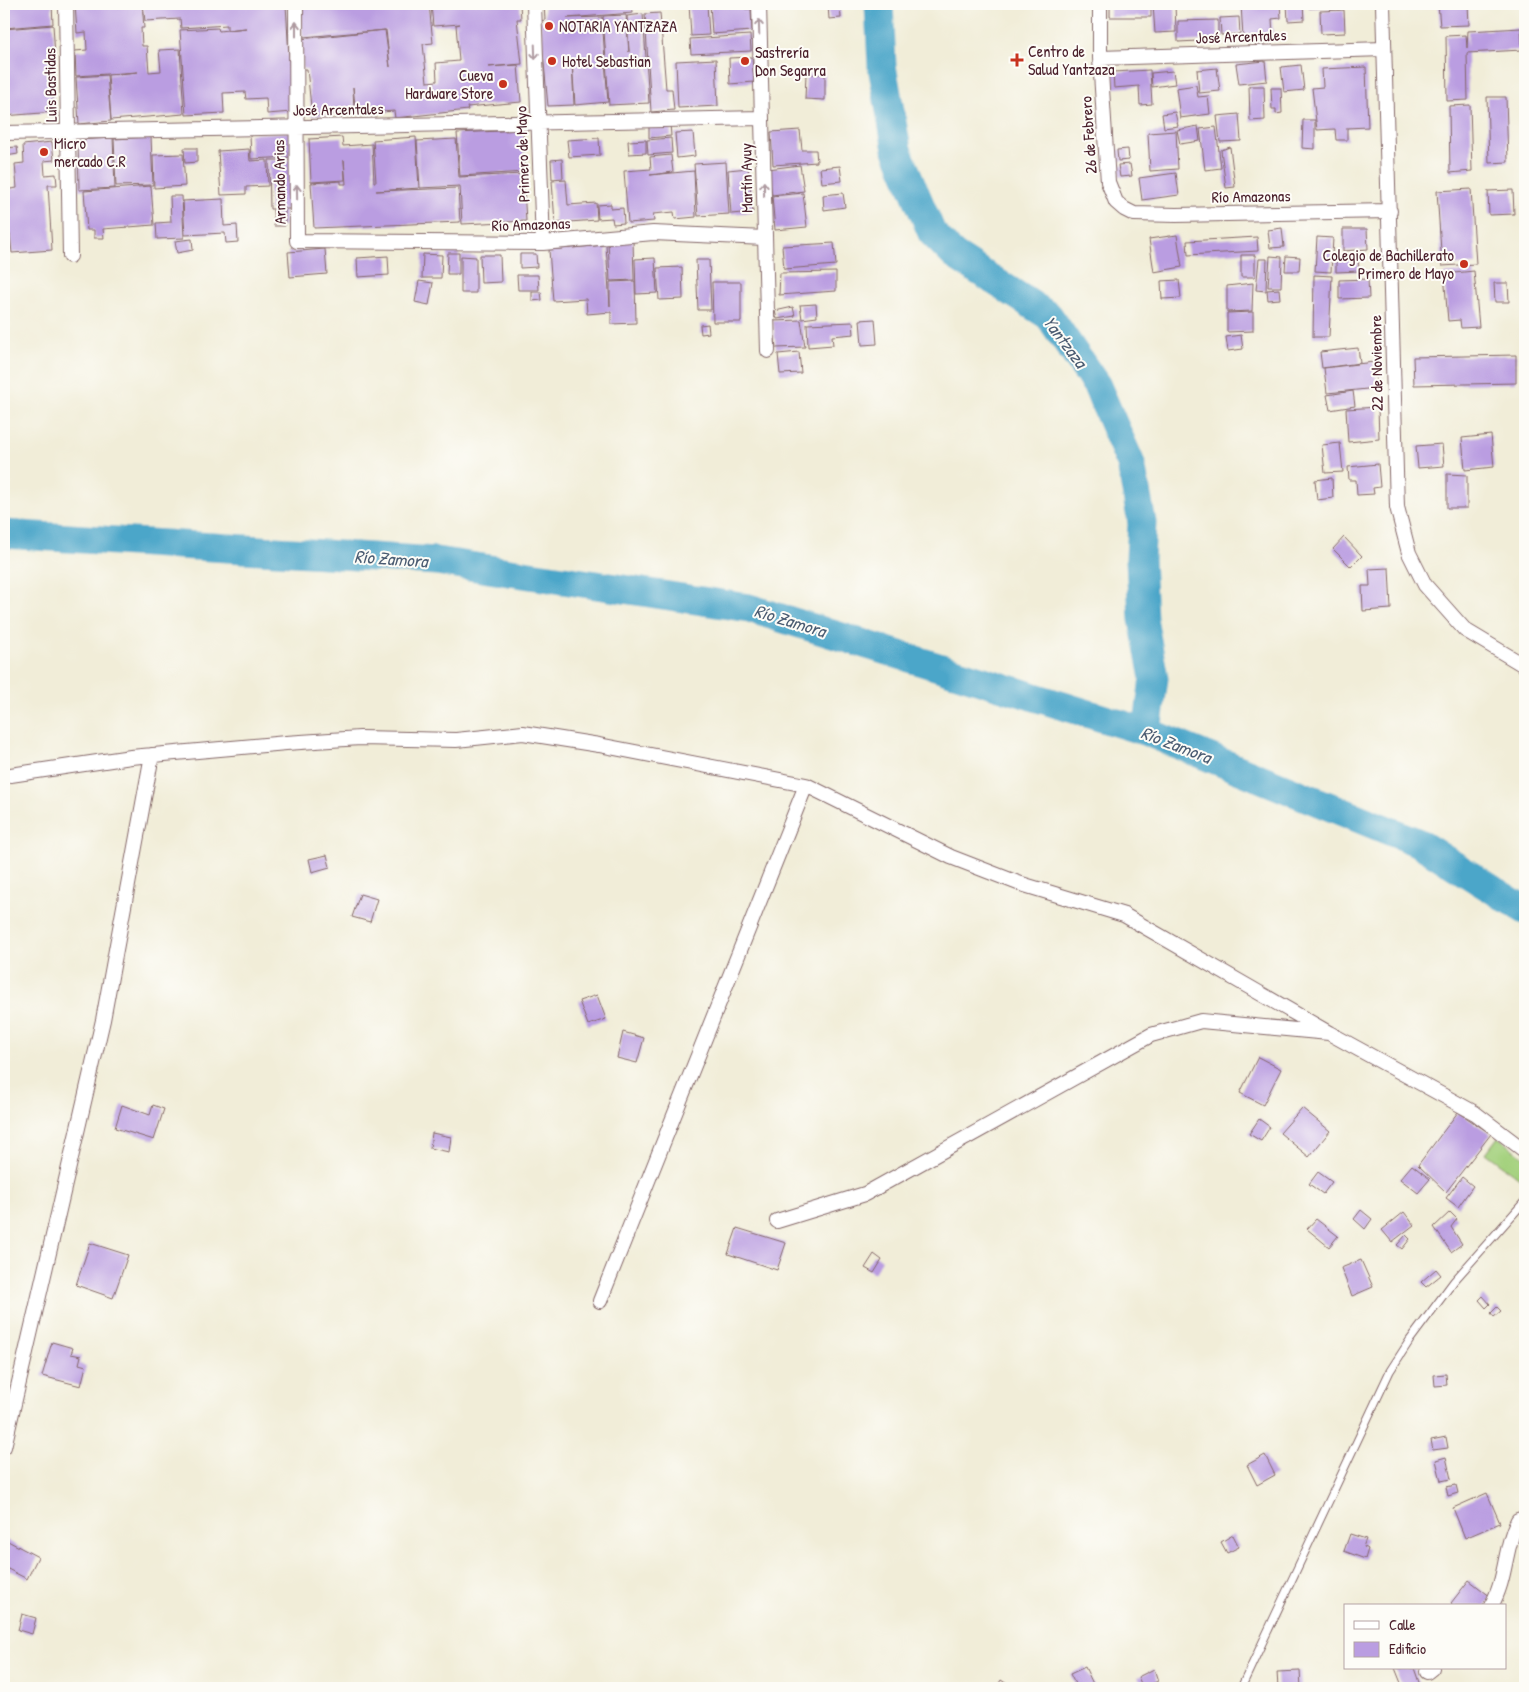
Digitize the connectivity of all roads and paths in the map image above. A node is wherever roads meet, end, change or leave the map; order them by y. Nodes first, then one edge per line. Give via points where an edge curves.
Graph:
1 (66, 4) edge
2 (296, 4) edge
3 (534, 4) edge
4 (759, 4) edge
5 (1100, 4) edge
6 (1383, 4) edge
7 (1384, 50) junction
8 (1100, 58) junction
9 (762, 118) junction
10 (538, 122) junction
11 (296, 127) junction
12 (68, 132) junction
13 (4, 133) edge
14 (1116, 202) joint
15 (1390, 211) junction
16 (765, 238) junction
17 (297, 241) joint
18 (543, 243) junction
19 (70, 256) dead end
20 (768, 351) dead end
21 (1525, 666) edge
22 (152, 756) junction
23 (4, 776) edge
24 (806, 785) junction
25 (1329, 1033) junction
26 (1525, 1150) edge
27 (1525, 1201) edge
28 (777, 1221) dead end
29 (600, 1302) dead end
30 (4, 1447) edge
31 (1525, 1518) edge
32 (1492, 1604) edge
33 (1241, 1688) edge

1 - 12 street, Luis Bastidas
11 -> 2 street, Armando Arias
3 -> 10 street, Primero de Mayo
9 -> 4 street, Martín Ayuy
5 - 8 street, 26 de Febrero
6 - 7 street, 22 de Noviembre
7 - 8 street, José Arcentales
7 - 15 street, 22 de Noviembre
8 - 14 street, 26 de Febrero via 1108,182
9 - 10 street, José Arcentales
16 -> 9 street, Martín Ayuy
10 - 11 street, José Arcentales
10 - 18 street, Primero de Mayo
11 - 12 street, José Arcentales
17 -> 11 street, Armando Arias
12 - 13 street, José Arcentales
12 - 19 street, Luis Bastidas
14 - 15 street, Río Amazonas via 1134,214
15 - 21 street, 22 de Noviembre via 1397,507 1409,553 1425,585 1464,630
16 - 18 street, Río Amazonas via 653,233
16 - 20 street, Martín Ayuy
17 - 18 street, Río Amazonas
22 - 23 street
22 - 24 street via 360,738 456,740 523,733
22 - 30 street via 103,1020
24 - 25 street via 951,857 1018,884 1124,915
24 - 29 street
25 - 26 street via 1474,1113
25 - 28 street via 1202,1021 1151,1035 865,1194
27 - 33 lane via 1454,1281 1390,1371
31 - 32 street via 1518,1520 1510,1535 1500,1586

